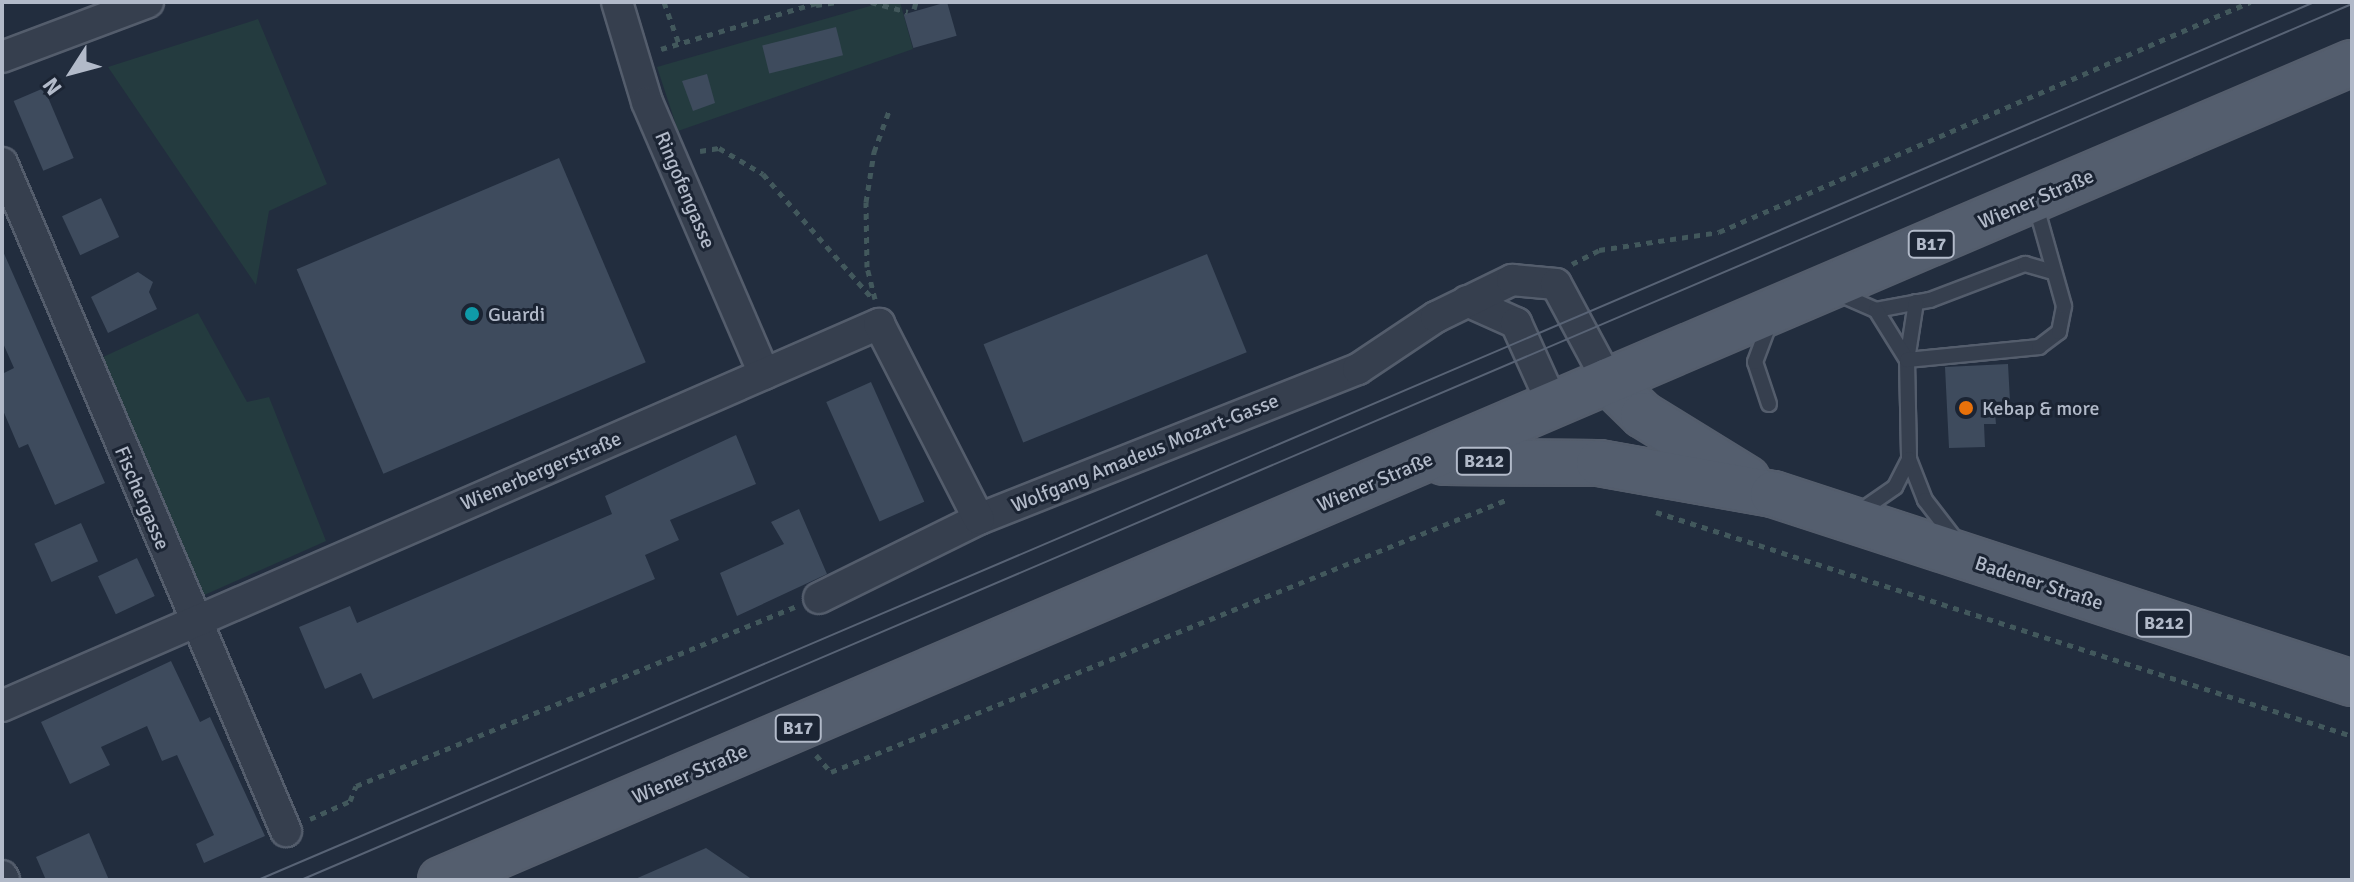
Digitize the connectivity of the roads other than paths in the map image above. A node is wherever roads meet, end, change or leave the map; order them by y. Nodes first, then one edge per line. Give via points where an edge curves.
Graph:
1 (148, 2) edge
2 (617, 2) edge
3 (2, 57) edge
4 (2352, 63) edge
5 (2, 163) edge
6 (2034, 199) junction
7 (2053, 272) junction
8 (1829, 289) junction
9 (1467, 301) junction
10 (1916, 302) junction
11 (1876, 310) junction
12 (1772, 314) junction
13 (1907, 360) junction
14 (764, 374) junction
15 (1608, 381) junction
16 (1769, 404) dead end
17 (1553, 405) junction
18 (1909, 459) junction
19 (1421, 463) junction
20 (1773, 494) junction
21 (1842, 518) junction
22 (979, 519) junction
23 (1977, 564) junction
24 (819, 598) road end
25 (194, 622) junction
26 (2352, 683) edge
27 (2, 706) edge
28 (286, 831) road end
29 (441, 880) edge

1 - 3 street
2 - 14 street, Ringofengasse via 642,54
4 - 6 main road, Wiener Straße / B17
5 - 25 street, Fischergasse
6 - 7 lane
6 - 8 main road, Wiener Straße / B17
7 - 10 lane via 2025,264
7 - 13 lane via 2064,306 2059,332 2039,347
8 - 11 lane
8 - 12 main road, Wiener Straße / B17
9 - 15 street, Wolfgang Amadeus Mozart-Gasse via 1512,280 1556,284
9 - 17 street via 1516,323
9 - 22 street, Wolfgang Amadeus Mozart-Gasse via 1358,369
10 - 11 lane
10 - 13 lane
11 - 13 lane
12 - 15 main road, Wiener Straße / B17
12 - 16 lane via 1755,362
13 - 18 lane
14 - 22 street, Wienerbergerstraße via 879,324
14 - 25 street, Wienerbergerstraße
15 - 17 main road, Wiener Straße / B17
15 - 20 main road, B212 via 1643,415
17 - 19 main road, Wiener Straße / B17
18 - 21 lane via 1895,487 1867,510
18 - 23 lane via 1936,518
19 - 20 main road, B212 via 1599,463
19 - 29 main road, Wiener Straße / B17
20 - 21 main road, Badener Straße / B212
21 - 23 main road, Badener Straße / B212
22 - 24 street, Wolfgang Amadeus Mozart-Gasse
23 - 26 main road, Badener Straße / B212
25 - 27 street, Wienerbergerstraße
25 - 28 street, Fischergasse

